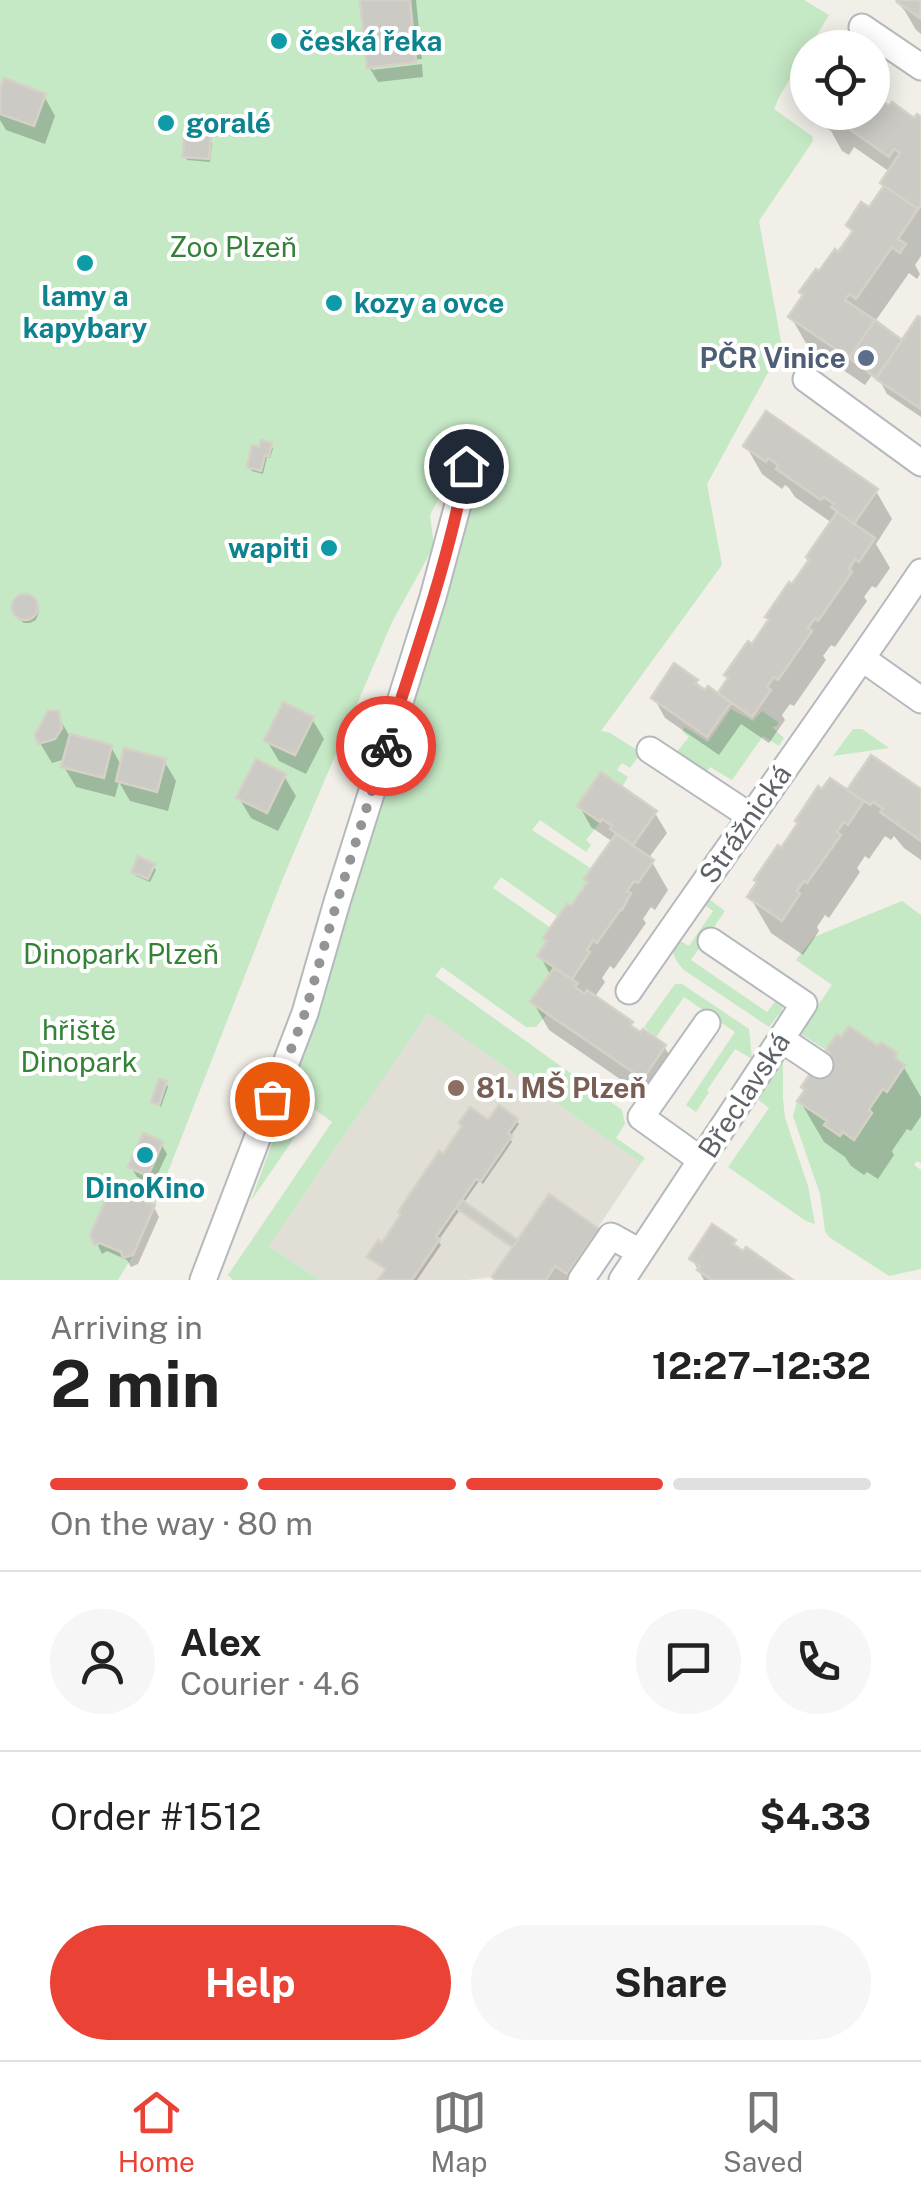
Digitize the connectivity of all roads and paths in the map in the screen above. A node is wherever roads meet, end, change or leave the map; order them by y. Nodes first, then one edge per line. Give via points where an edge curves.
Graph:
1 (862, 27) dead end
2 (921, 68) edge
3 (806, 379) dead end
4 (921, 463) edge
5 (466, 466) dead end
6 (921, 572) edge
7 (862, 659) junction
8 (921, 700) edge
9 (650, 750) dead end
10 (750, 816) junction
11 (711, 941) dead end
12 (629, 991) dead end
13 (707, 1023) dead end
14 (781, 1039) junction
15 (820, 1065) dead end
16 (701, 1160) junction
17 (640, 1252) junction
18 (203, 1280) edge
19 (580, 1280) edge
20 (622, 1280) edge

1 - 2 street
3 - 4 street
5 - 18 street via 433,596 305,1013
6 - 7 street, Strážnická
7 - 8 street
7 - 10 street, Strážnická
9 - 10 street
10 - 12 street, Strážnická
11 - 14 street, Břeclavská via 804,1004
13 - 16 street via 640,1118
14 - 15 street
14 - 16 street, Břeclavská
16 - 17 street, Břeclavská
17 - 19 street via 611,1236
17 - 20 street, Břeclavská

